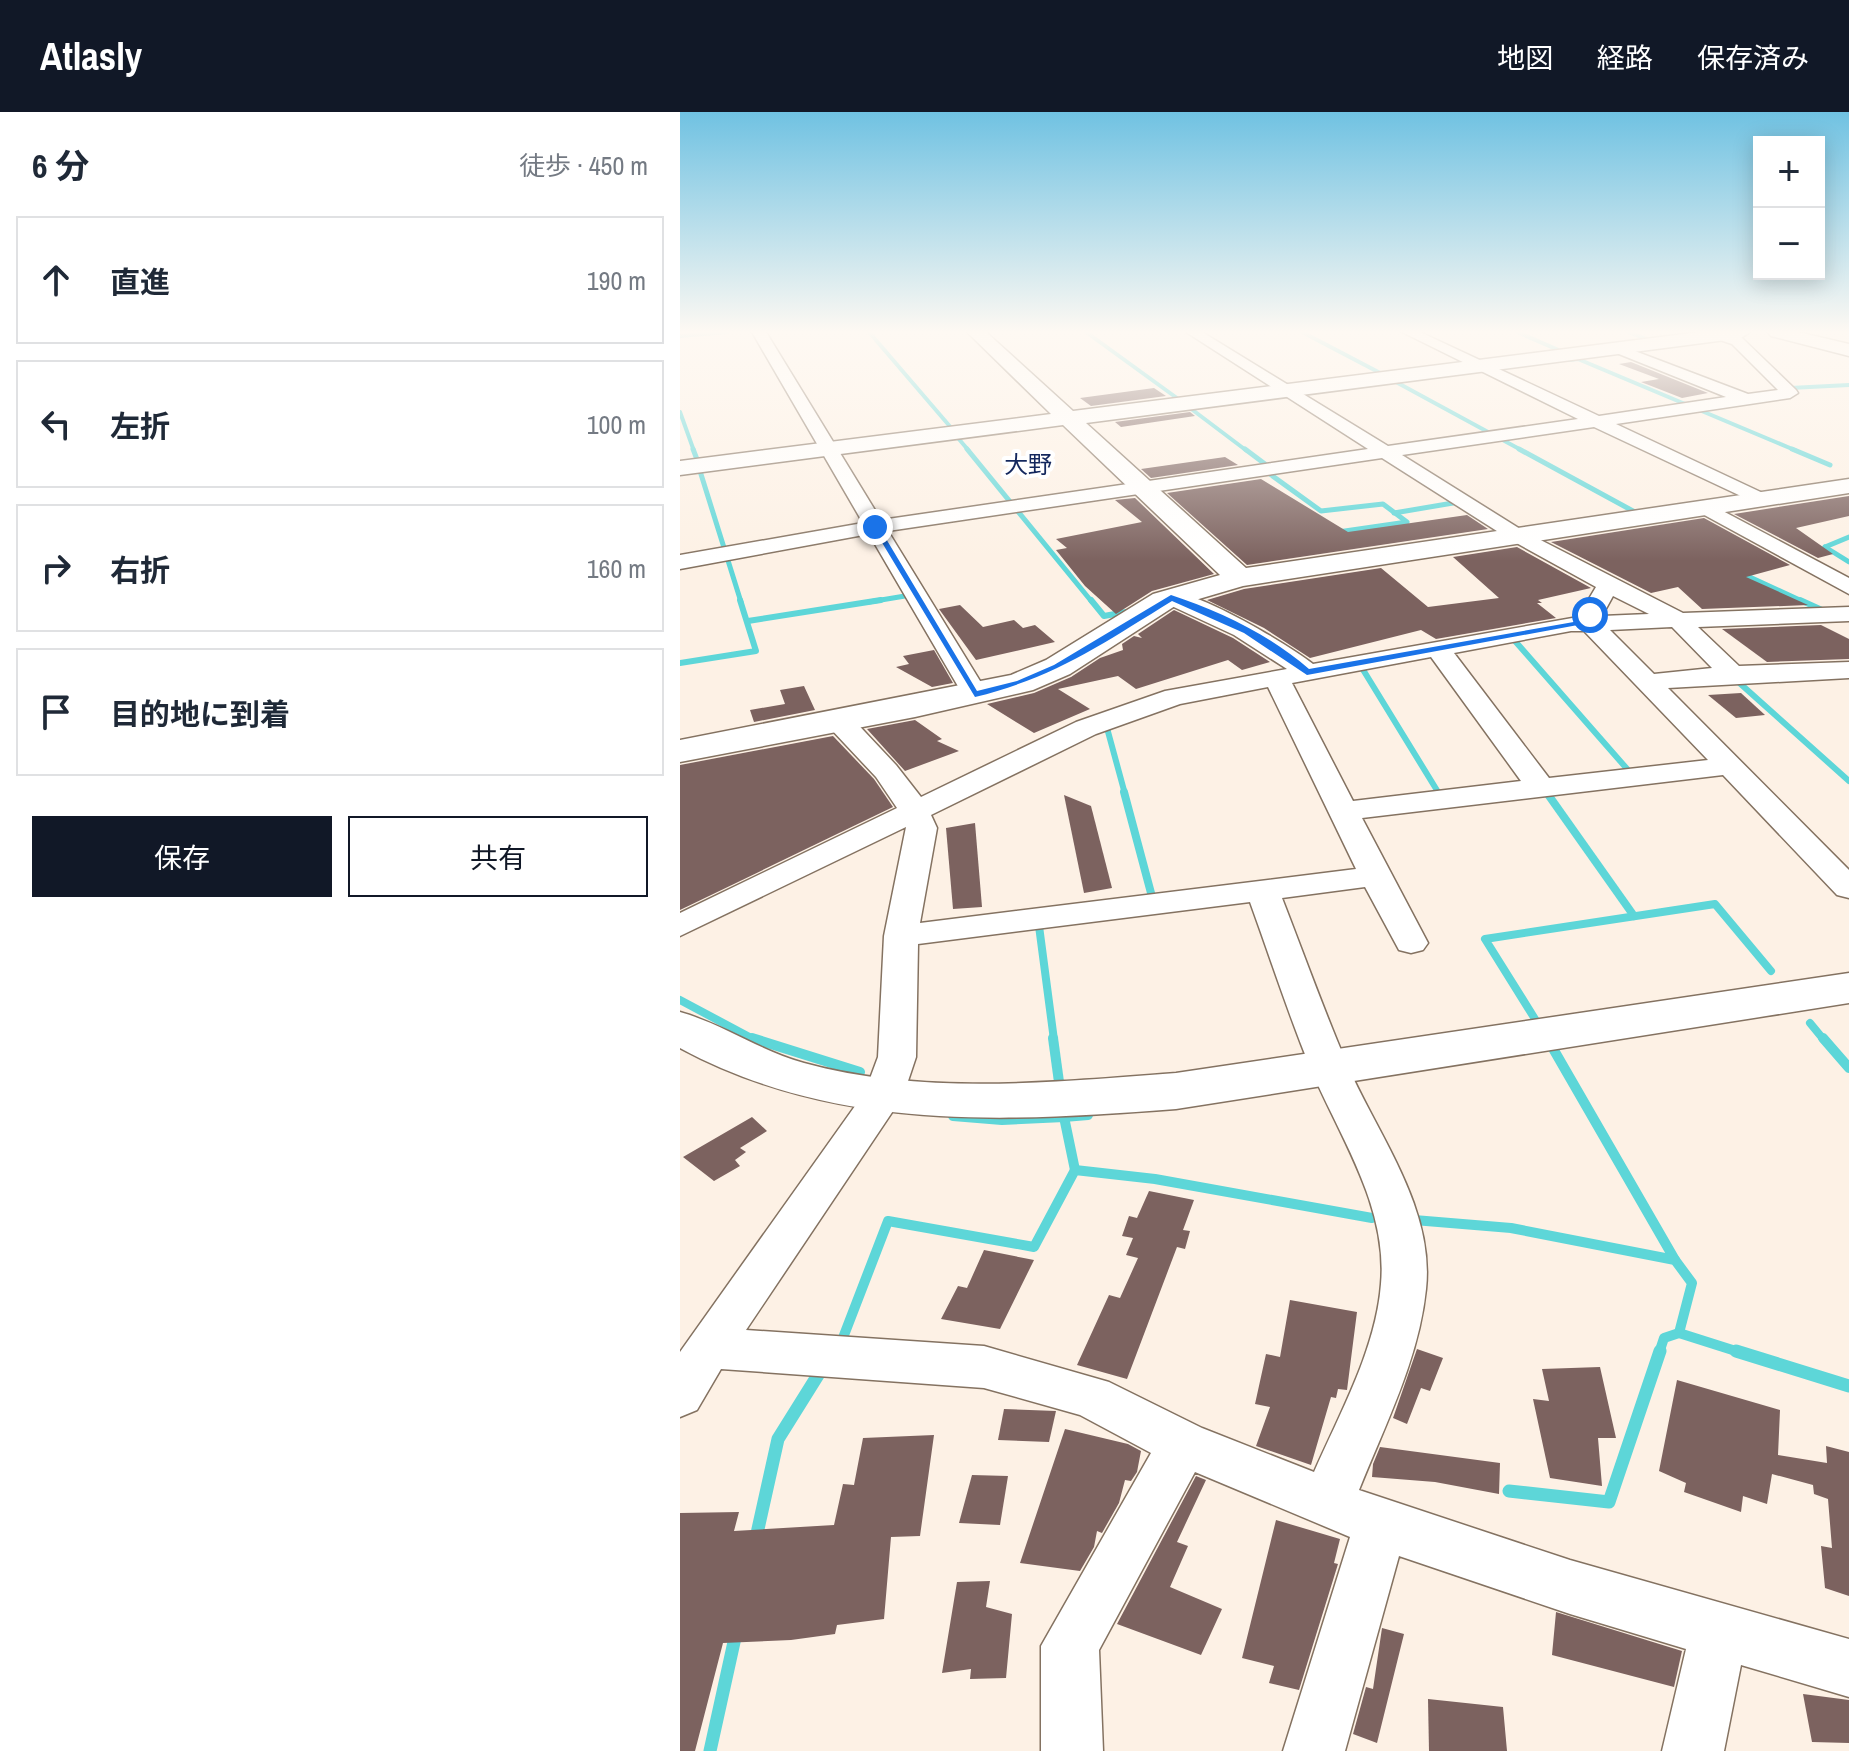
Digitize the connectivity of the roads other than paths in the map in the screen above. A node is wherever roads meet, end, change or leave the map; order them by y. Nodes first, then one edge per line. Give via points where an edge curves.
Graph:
1 (803, 408) edge
2 (1061, 408) edge
3 (1154, 408) edge
4 (1316, 408) edge
5 (1571, 408) edge
6 (1686, 408) edge
7 (1073, 419) junction
8 (1597, 421) junction
9 (827, 449) junction
10 (1387, 452) junction
11 (680, 468) edge
12 (1849, 486) edge
13 (1145, 488) junction
14 (1760, 499) junction
15 (1704, 507) junction
16 (875, 527) junction
17 (1518, 536) junction
18 (680, 562) edge
19 (1240, 578) junction
20 (1844, 580) edge
21 (1609, 585) junction
22 (1171, 597) junction
23 (1849, 614) edge
24 (1677, 619) junction
25 (1589, 622) junction
26 (1438, 649) junction
27 (1849, 670) edge
28 (1820, 673) junction
29 (1732, 674) junction
30 (1292, 675) junction
31 (1649, 682) junction
32 (975, 694) junction
33 (1849, 697) edge
34 (840, 722) junction
35 (680, 751) edge
36 (1729, 766) junction
37 (1541, 788) junction
38 (1341, 811) junction
39 (916, 812) junction
40 (1376, 876) junction
41 (1849, 888) edge
42 (1262, 889) junction
43 (680, 926) edge
44 (901, 936) junction
45 (1411, 943) dead end
46 (1849, 988) edge
47 (680, 1028) edge
48 (1329, 1066) junction
49 (883, 1096) junction
50 (708, 1348) junction
51 (680, 1395) edge
52 (1184, 1444) junction
53 (1328, 1502) junction
54 (1381, 1524) junction
55 (1719, 1631) junction
56 (1849, 1668) edge
57 (1072, 1751) edge
58 (1314, 1751) edge
59 (1693, 1751) edge

1 - 9 street
2 - 7 street
3 - 7 street
4 - 10 street
5 - 8 street
6 - 8 street
7 - 9 street
7 - 13 street
8 - 10 street
8 - 14 street
9 - 11 street
9 - 16 street
10 - 13 street
10 - 17 street
12 - 14 street
13 - 16 street
13 - 19 street
14 - 15 street
15 - 17 street
15 - 20 street
16 - 18 street
16 - 32 street
17 - 19 street
17 - 21 street
19 - 22 street
21 - 24 street
21 - 25 street
22 - 30 street via 1286,654
22 - 32 street via 1058,667
23 - 24 street
24 - 25 street
24 - 29 street
25 - 26 street
25 - 31 street
26 - 30 street
26 - 37 street
27 - 28 street
28 - 29 street
28 - 33 street
29 - 31 street
30 - 38 street
30 - 39 street via 1174,697 1119,714
31 - 36 street
32 - 34 street
34 - 35 street
34 - 39 street
36 - 37 street
36 - 41 street
37 - 38 street
38 - 40 street
39 - 43 street
39 - 44 street via 922,828
40 - 42 street
40 - 45 street
42 - 44 street
42 - 48 street
44 - 49 street via 897,1057
46 - 48 street
47 - 49 street via 729,1056 780,1075
48 - 49 street via 1176,1091 1070,1099
48 - 53 street via 1386,1192 1399,1234 1405,1283 1395,1332
49 - 50 street
50 - 51 street
50 - 52 street via 984,1367 1092,1397
52 - 53 street
52 - 57 street via 1070,1646
53 - 54 street
54 - 55 street
54 - 58 street
55 - 56 street
55 - 59 street

